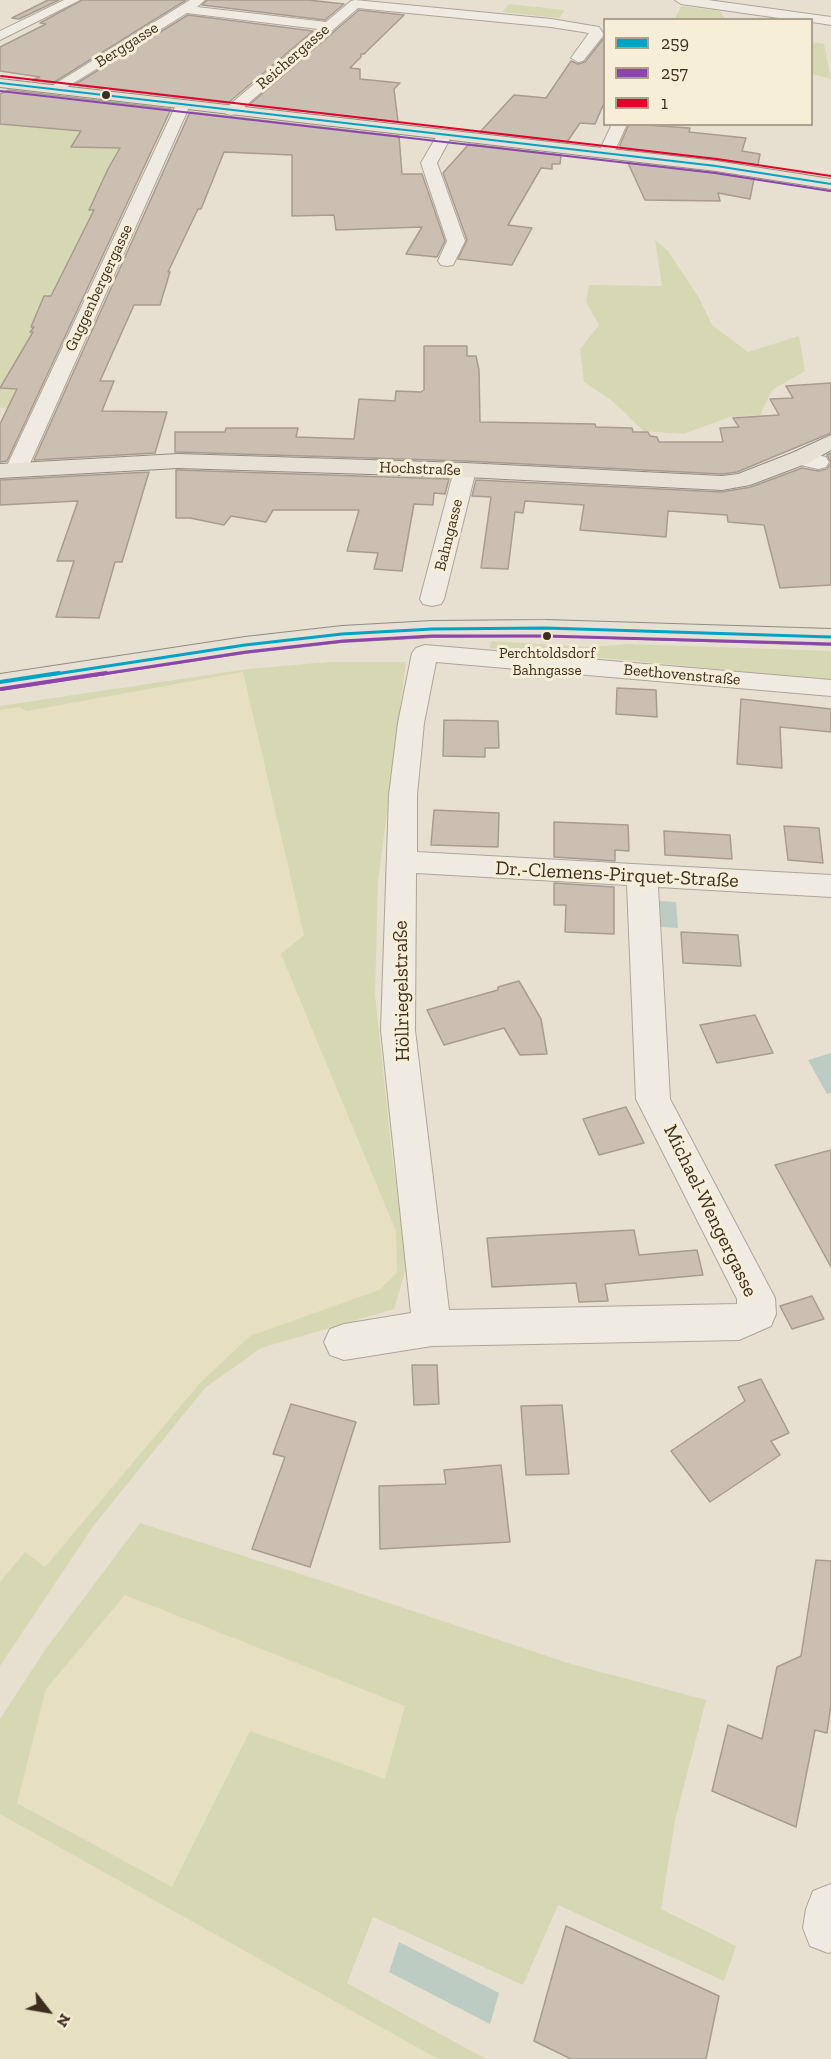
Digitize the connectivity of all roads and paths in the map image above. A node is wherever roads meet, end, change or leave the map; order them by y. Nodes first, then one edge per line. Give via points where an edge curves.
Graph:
1 (74, 0) edge
2 (199, 0) edge
3 (681, 0) edge
4 (185, 9) junction
5 (810, 18) edge
6 (813, 18) edge
7 (831, 21) edge
8 (328, 26) junction
9 (0, 36) edge
10 (578, 58) dead end
11 (0, 83) edge
12 (54, 89) junction
13 (183, 105) junction
14 (231, 111) junction
15 (619, 126) edge
16 (444, 135) junction
17 (606, 153) junction
18 (831, 184) edge
19 (447, 261) dead end
20 (821, 451) edge
21 (465, 470) junction
22 (8, 471) edge
23 (432, 600) dead end
24 (831, 637) edge
25 (425, 653) joint
26 (0, 682) edge
27 (831, 688) edge
28 (402, 862) junction
29 (642, 876) junction
30 (831, 886) edge
31 (432, 1328) junction
32 (344, 1342) dead end

1 - 9 street
2 - 4 street, Berggasse
3 - 5 street
4 - 8 street
4 - 12 street, Berggasse
6 - 7 street
8 - 10 street, Reichergasse via 355,4 594,30 597,35
8 - 14 street, Reichergasse
11 - 12 main road
12 - 13 main road
13 - 14 main road
13 - 22 street, Guggenbergergasse
14 - 16 main road
15 - 17 street
16 - 17 main road
16 - 19 street via 429,163 456,241
17 - 18 main road
20 - 21 main road, Hochstraße via 742,480 723,483
21 - 22 main road, Hochstraße via 178,461
21 - 23 street, Bahngasse
24 - 26 main road via 448,628 245,645
25 - 27 street, Beethovenstraße
25 - 28 street, Höllriegelstraße via 404,785
28 - 29 street, Dr.-Clemens-Pirquet-Straße
28 - 31 street, Höllriegelstraße via 398,1030
29 - 30 street, Dr.-Clemens-Pirquet-Straße
29 - 31 street, Michael-Wengergasse via 653,1099 756,1298 757,1314 739,1322
31 - 32 street, Michael-Wengergasse

